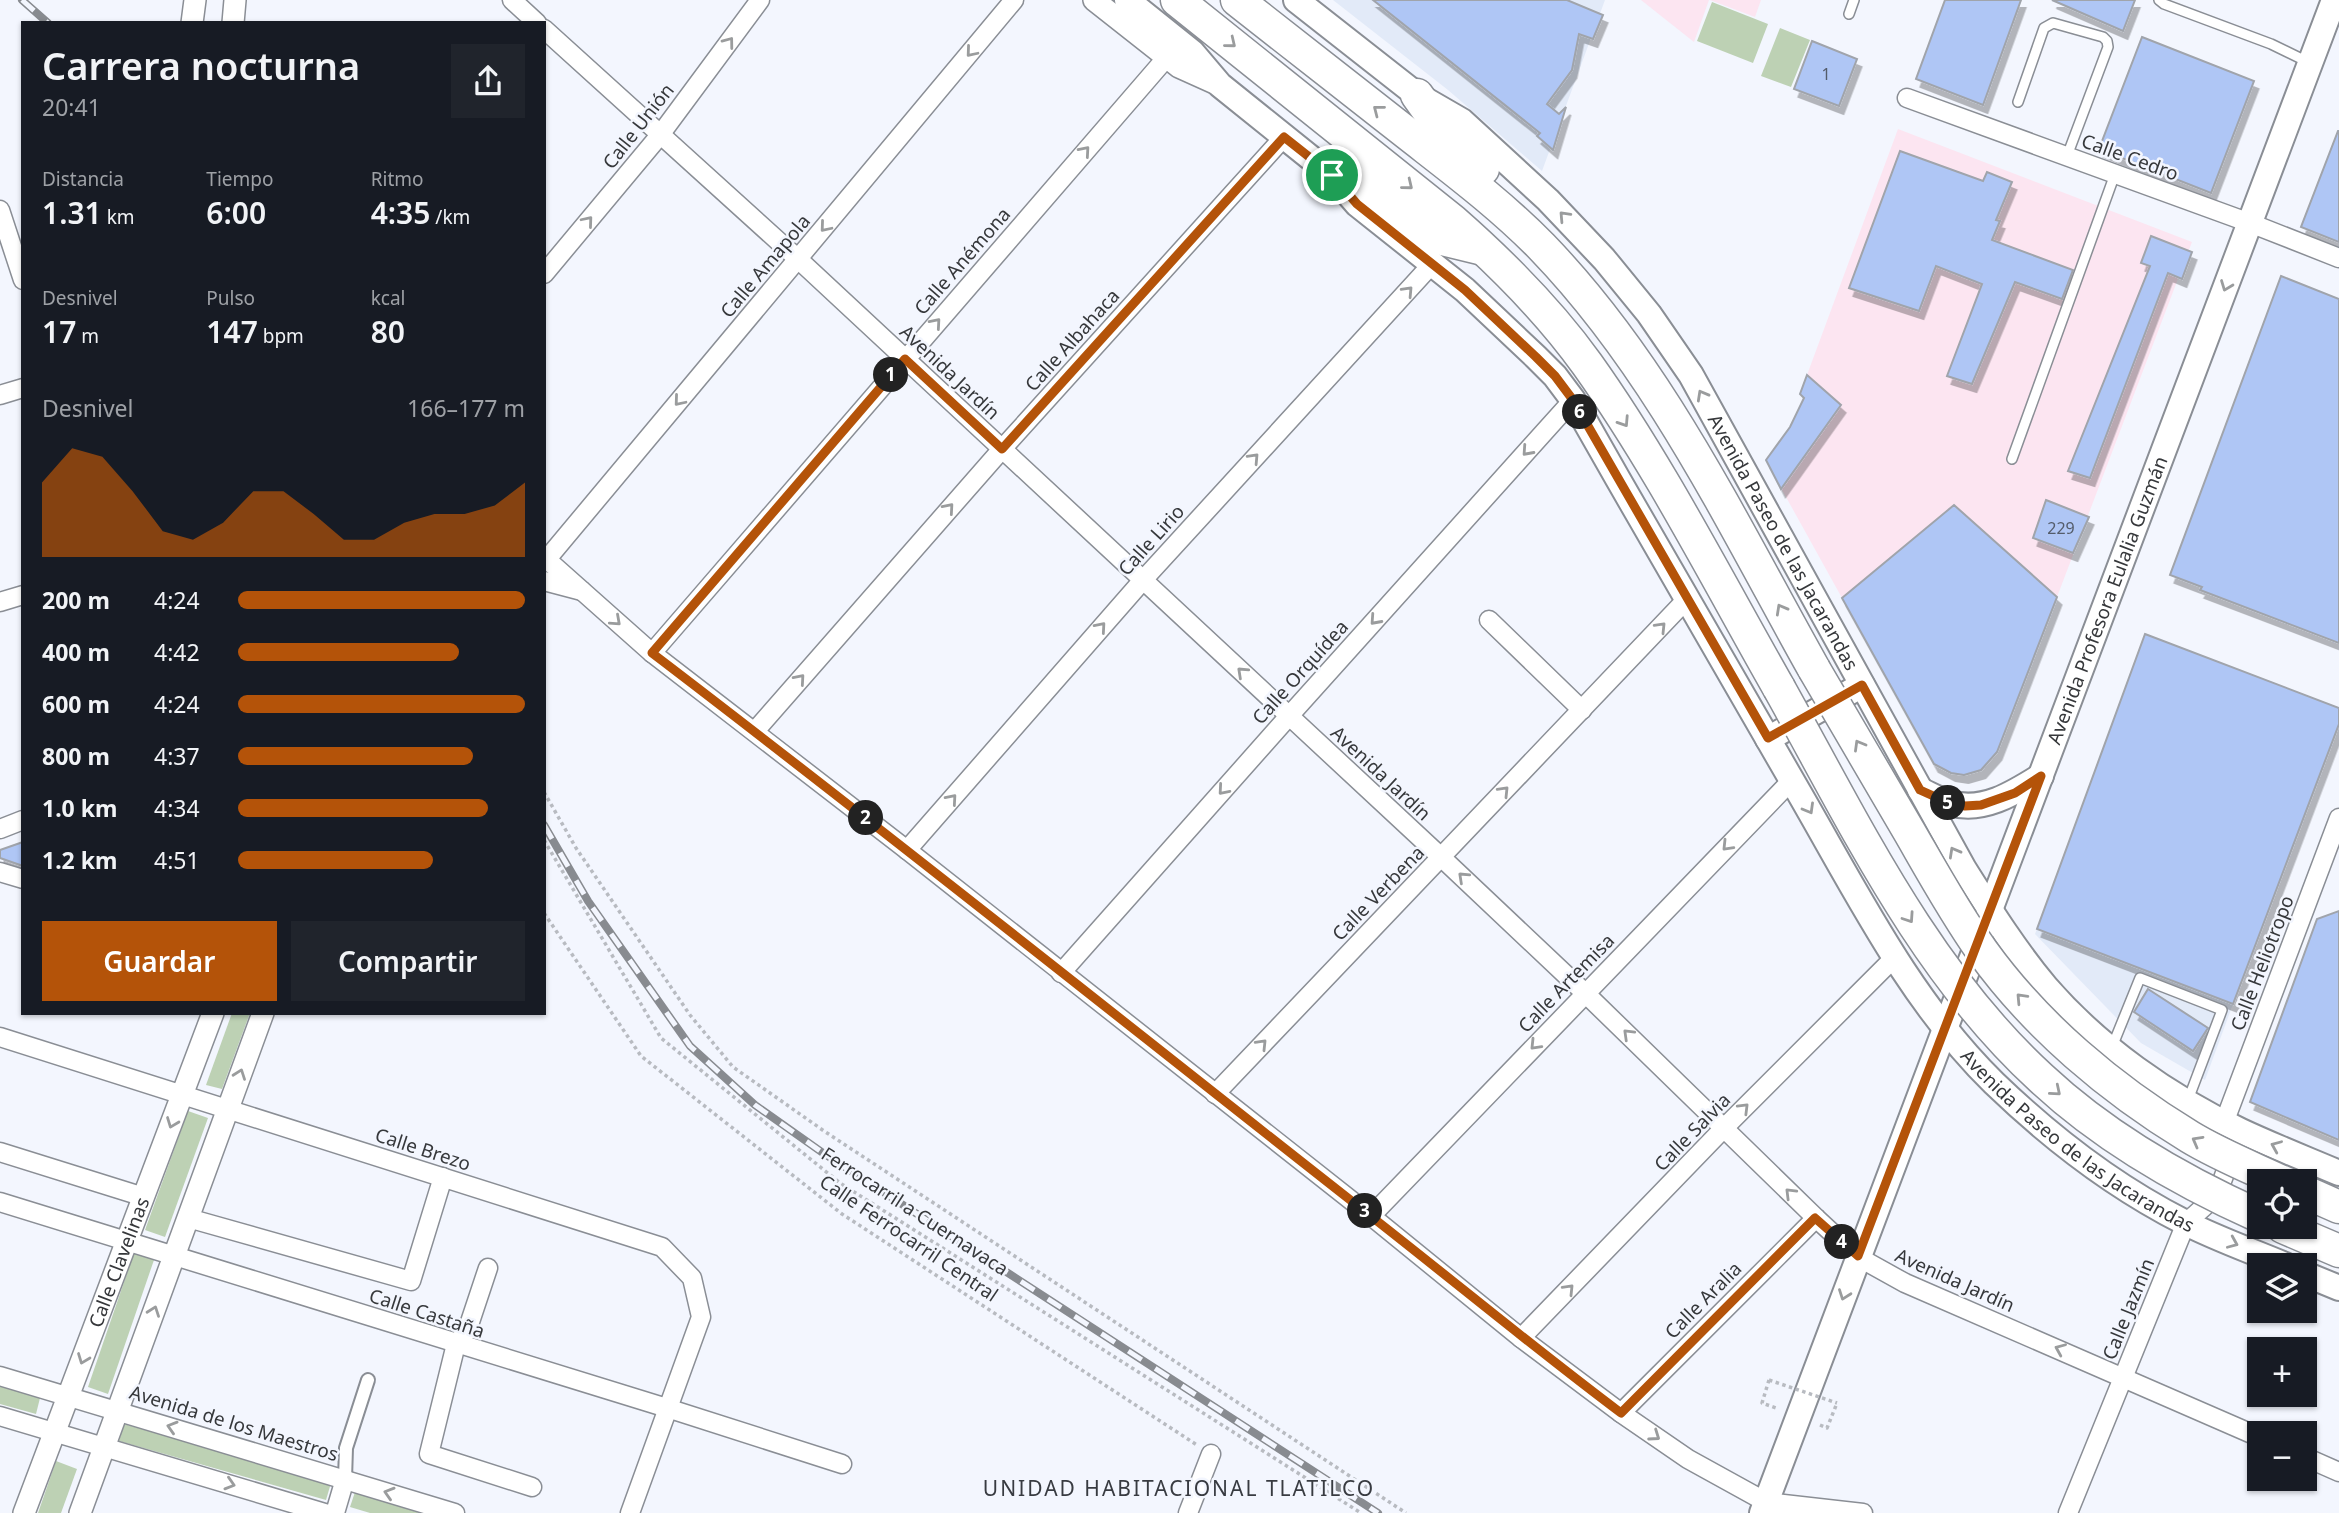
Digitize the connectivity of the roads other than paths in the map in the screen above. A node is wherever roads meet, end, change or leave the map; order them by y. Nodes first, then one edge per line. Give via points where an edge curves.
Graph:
1 (195, 0) edge
2 (235, 0) edge
3 (512, 0) edge
4 (760, 0) edge
5 (1014, 0) edge
6 (1094, 0) edge
7 (1128, 0) edge
8 (1177, 0) edge
9 (1237, 0) edge
10 (1296, 0) edge
11 (1854, 0) edge
12 (2159, 0) edge
13 (2333, 0) edge
14 (1849, 14) dead end
15 (192, 21) edge
16 (233, 21) edge
17 (535, 21) edge
18 (546, 31) edge
19 (1167, 57) junction
20 (2310, 63) junction
21 (1220, 85) junction
22 (1417, 95) junction
23 (1907, 98) dead end
24 (2018, 102) dead end
25 (660, 135) junction
26 (1284, 137) junction
27 (2067, 156) junction
28 (2115, 174) junction
29 (1332, 175) junction
30 (0, 210) edge
31 (1509, 216) junction
32 (2250, 223) junction
33 (1486, 250) junction
34 (2339, 258) edge
35 (798, 259) junction
36 (1433, 263) junction
37 (546, 272) edge
38 (21, 274) edge
39 (905, 359) junction
40 (21, 389) edge
41 (0, 395) edge
42 (1573, 400) junction
43 (1002, 449) junction
44 (2012, 459) dead end
45 (546, 558) edge
46 (1143, 580) junction
47 (546, 582) edge
48 (584, 592) junction
49 (21, 595) edge
50 (1686, 600) junction
51 (0, 602) edge
52 (1489, 620) dead end
53 (652, 653) junction
54 (1862, 685) junction
55 (1582, 710) junction
56 (1289, 716) junction
57 (755, 731) junction
58 (1768, 738) junction
59 (2041, 776) junction
60 (1792, 780) junction
61 (1920, 790) junction
62 (2339, 818) edge
63 (21, 821) edge
64 (0, 829) edge
65 (907, 850) junction
66 (1441, 858) junction
67 (0, 872) edge
68 (21, 878) edge
69 (1990, 910) junction
70 (1895, 957) junction
71 (1061, 974) junction
72 (1585, 993) junction
73 (212, 1015) edge
74 (262, 1015) edge
75 (1946, 1028) junction
76 (0, 1037) edge
77 (2112, 1049) junction
78 (1215, 1094) junction
79 (183, 1095) junction
80 (2187, 1102) junction
81 (228, 1109) junction
82 (2233, 1127) junction
83 (1724, 1128) junction
84 (0, 1152) edge
85 (2255, 1169) edge
86 (2339, 1173) edge
87 (443, 1177) junction
88 (144, 1197) junction
89 (2317, 1197) edge
90 (0, 1202) edge
91 (2339, 1207) edge
92 (2247, 1211) edge
93 (1371, 1216) junction
94 (188, 1218) junction
95 (1815, 1218) junction
96 (2186, 1223) junction
97 (2311, 1239) edge
98 (128, 1240) junction
99 (2339, 1251) edge
100 (2257, 1253) edge
101 (174, 1254) junction
102 (1858, 1256) junction
103 (488, 1268) dead end
104 (2317, 1278) edge
105 (2339, 1288) edge
106 (1521, 1338) junction
107 (456, 1344) junction
108 (0, 1376) edge
109 (2123, 1376) junction
110 (368, 1380) dead end
111 (69, 1397) junction
112 (667, 1408) junction
113 (117, 1410) junction
114 (1621, 1413) junction
115 (0, 1416) edge
116 (54, 1432) junction
117 (2247, 1432) edge
118 (104, 1446) junction
119 (1211, 1454) road end
120 (2317, 1462) edge
121 (842, 1464) dead end
122 (2339, 1472) edge
123 (345, 1479) junction
124 (532, 1487) dead end
125 (1769, 1509) edge
126 (24, 1513) edge
127 (80, 1513) edge
128 (324, 1513) edge
129 (335, 1513) edge
130 (455, 1513) edge
131 (630, 1513) edge
132 (1188, 1513) edge
133 (1863, 1513) edge
134 (2068, 1513) edge

1 - 15 street
2 - 16 street
3 - 17 street
25 -> 4 street, Calle Unión
5 -> 35 street, Calle Amapola
6 - 19 street
7 - 21 main road, Avenida Paseo de las Jacarandas via 1192,52
8 -> 33 highway
31 -> 9 highway
10 - 22 main road, Avenida Paseo de las Jacarandas
11 - 14 lane
12 - 20 lane
13 - 20 main road, Avenida Profesora Eulalia Guzmán
18 - 25 street, Avenida Jardín
19 - 21 street
39 -> 19 street, Calle Anémona
20 - 32 main road, Avenida Profesora Eulalia Guzmán
21 - 26 main road, Avenida Paseo de las Jacarandas
22 - 31 highway via 1444,133 1490,176
54 -> 22 main road, Avenida Paseo de las Jacarandas via 1691,375 1649,314 1604,259 1523,176 1462,121
23 - 27 street, Calle Cedro
24 - 27 lane via 2048,25 2108,41
25 - 35 street, Avenida Jardín
37 -> 25 street, Calle Unión
26 - 29 main road, Avenida Paseo de las Jacarandas
26 - 43 street, Calle Albahaca
27 - 28 street, Calle Cedro
28 - 32 street, Calle Cedro
28 - 44 lane
29 - 33 highway via 1366,186 1437,238
29 - 36 main road, Avenida Paseo de las Jacarandas via 1357,204
30 - 38 street
85 -> 31 highway, bridge via 2191,1138 2101,1074 2053,1033 1982,952 1644,373 1543,248
32 - 34 street, Calle Cedro
32 -> 59 main road, Avenida Profesora Eulalia Guzmán
33 -> 92 highway, bridge via 1587,364 1644,453 1900,904 1938,960 2003,1039 2083,1114 2143,1156
35 - 39 street, Avenida Jardín
35 -> 45 street, Calle Amapola
36 - 42 main road, Avenida Paseo de las Jacarandas via 1536,357
46 -> 36 street, Calle Lirio
39 - 43 street, Avenida Jardín
39 - 53 street, Calle Anémona
40 - 41 street
42 - 50 main road, Avenida Paseo de las Jacarandas
42 -> 56 street, Calle Orquídea
43 - 46 street, Avenida Jardín
57 -> 43 street, Calle Albahaca
45 - 48 street
56 -> 46 street, Avenida Jardín
65 -> 46 street, Calle Lirio
47 - 48 street
48 -> 53 street
49 - 51 street
55 -> 50 street, Calle Verbena
50 - 58 main road, Avenida Paseo de las Jacarandas
52 - 55 street
53 - 57 street
54 - 58 main road
54 - 61 main road, Avenida Paseo de las Jacarandas
66 -> 55 street, Calle Verbena
56 - 66 street, Avenida Jardín
56 -> 71 street, Calle Orquídea
57 - 65 street
58 - 60 main road, Avenida Paseo de las Jacarandas
59 - 61 main road via 2015,793 1981,805 1949,803
59 - 69 main road, Avenida Profesora Eulalia Guzmán
60 -> 70 main road, Avenida Paseo de las Jacarandas
60 -> 72 street, Calle Artemisa
69 -> 61 main road, Avenida Paseo de las Jacarandas
62 - 82 street, Calle Heliotropo
63 - 64 street
65 - 71 street
72 -> 66 street, Avenida Jardín
78 -> 66 street, Calle Verbena
67 - 68 street
69 - 75 main road, Avenida Profesora Eulalia Guzmán
69 - 77 main road, Avenida Paseo de las Jacarandas via 2046,987
70 - 75 main road, Avenida Paseo de las Jacarandas
83 -> 70 street, Calle Salvia
71 - 78 street
83 -> 72 street, Avenida Jardín
72 -> 93 street, Calle Artemisa
73 - 79 street, Calle Clavelinas
81 -> 74 street
75 - 96 main road, Avenida Paseo de las Jacarandas via 1993,1082 2067,1146
75 - 102 main road, Avenida Profesora Eulalia Guzmán
76 - 79 street, Calle Brezo
77 - 80 main road, Avenida Paseo de las Jacarandas
77 - 80 lane via 2140,978 2222,1010
78 - 93 street
79 - 81 street, Calle Brezo
79 -> 88 street, Calle Clavelinas
80 - 82 main road, Avenida Paseo de las Jacarandas
81 - 87 street, Calle Brezo
81 - 94 street
86 -> 82 main road, Avenida Paseo de las Jacarandas
82 - 96 street, Calle Jazmín via 2217,1195
95 -> 83 street, Avenida Jardín
106 -> 83 street, Calle Salvia
84 - 88 street
87 - 94 street via 411,1281
87 - 112 street, Calle Brezo via 662,1247 692,1278 701,1317
88 - 98 street, Calle Clavelinas
89 - 91 highway
90 - 98 street, Calle Castaña
93 - 106 street
94 - 101 street
95 - 102 street, Avenida Jardín
95 - 114 street, Calle Aralia
96 -> 100 main road, Avenida Paseo de las Jacarandas
96 - 109 street, Calle Jazmín
97 - 99 highway
98 - 101 street, Calle Castaña
98 -> 111 street, Calle Clavelinas
101 - 107 street, Calle Castaña
113 -> 101 street
109 -> 102 street, Avenida Jardín via 1905,1283
102 -> 125 main road, Avenida Profesora Eulalia Guzmán
103 - 107 street via 467,1331
104 - 105 main road
106 - 114 street
107 - 112 street, Calle Castaña
107 - 124 street via 429,1454
108 - 111 street, Avenida de los Maestros
109 - 117 street, Avenida Jardín
109 - 134 street, Calle Jazmín
110 - 123 street via 346,1448
111 - 113 street, Avenida de los Maestros
111 - 116 street, Calle Clavelinas
112 - 121 street, Calle Castaña
112 - 131 street, Calle Brezo
113 - 118 street
123 -> 113 street, Avenida de los Maestros
114 -> 125 street
115 - 116 street
116 - 118 street
116 - 126 street, Calle Clavelinas
118 - 127 street
118 -> 128 street
119 - 132 street
120 - 122 street
123 - 129 street
130 -> 123 street, Avenida de los Maestros
125 - 133 street

